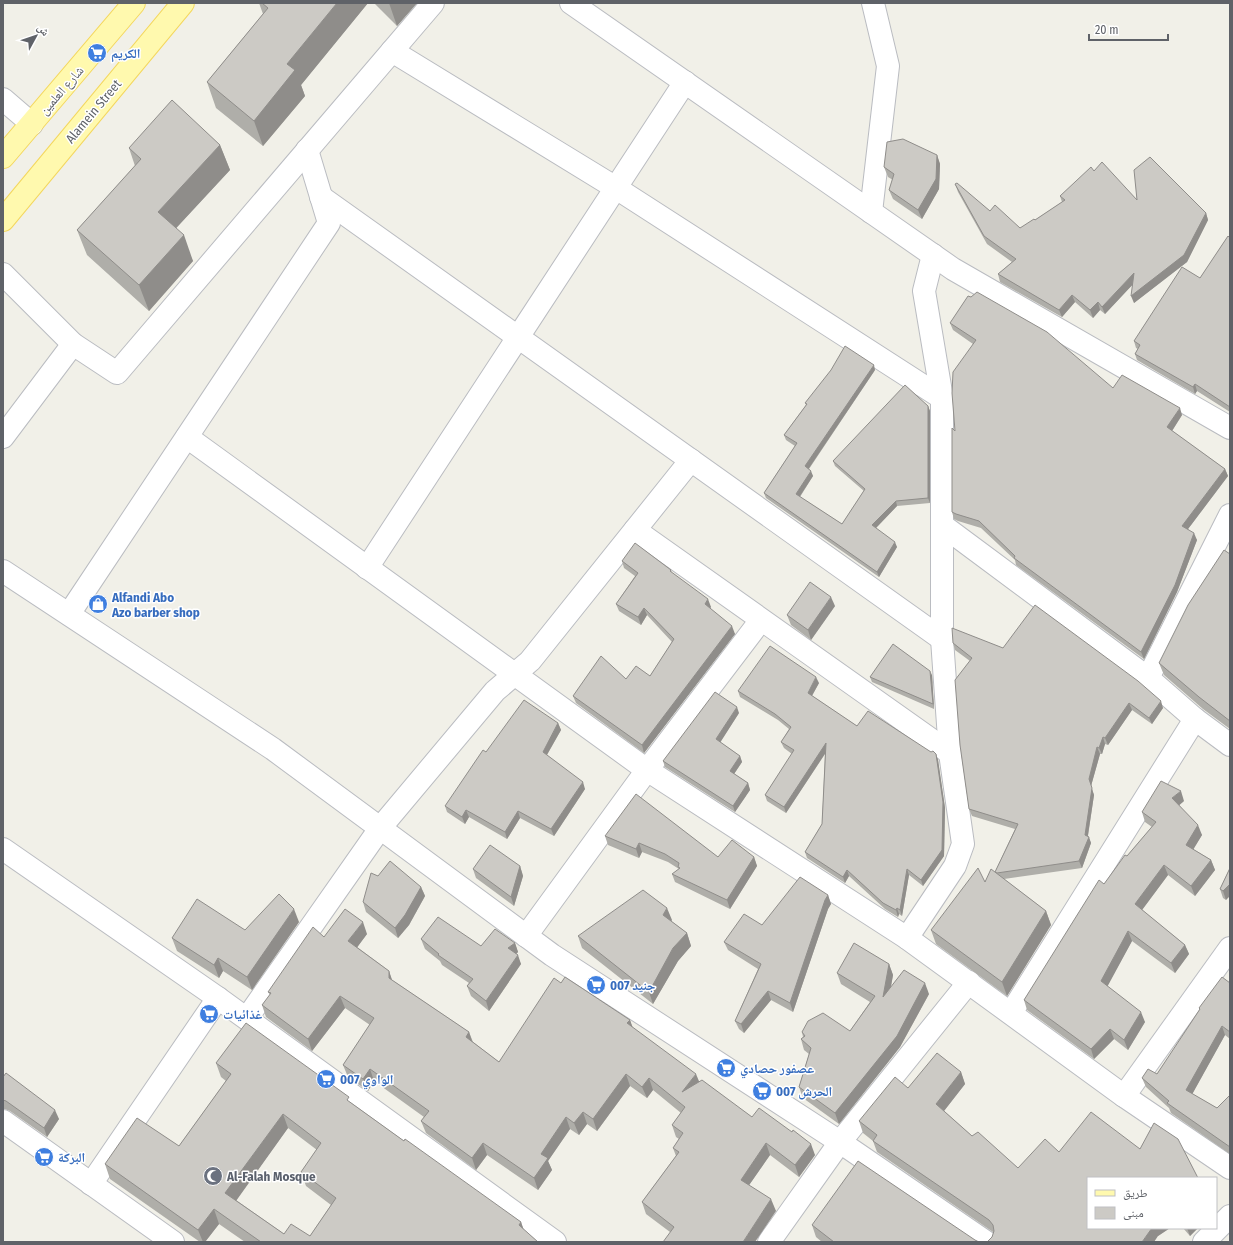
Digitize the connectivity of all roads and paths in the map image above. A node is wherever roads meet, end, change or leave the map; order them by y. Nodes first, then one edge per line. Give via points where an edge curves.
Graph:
1 (134, 3) edge
2 (183, 3) edge
3 (433, 3) edge
4 (571, 3) edge
5 (873, 3) edge
6 (392, 51) junction
7 (685, 82) junction
8 (3, 99) edge
9 (32, 124) junction
10 (307, 150) junction
11 (3, 157) edge
12 (616, 188) junction
13 (321, 196) junction
14 (871, 212) junction
15 (3, 220) edge
16 (932, 255) junction
17 (3, 274) edge
18 (519, 337) junction
19 (73, 344) junction
20 (942, 398) junction
21 (1230, 428) edge
22 (3, 437) edge
23 (187, 437) junction
24 (691, 460) junction
25 (1230, 515) edge
26 (942, 525) junction
27 (635, 530) junction
28 (367, 568) junction
29 (3, 571) edge
30 (69, 614) junction
31 (761, 620) junction
32 (942, 639) junction
33 (514, 674) junction
34 (1148, 678) junction
35 (1195, 719) junction
36 (1230, 745) edge
37 (950, 753) junction
38 (647, 770) junction
39 (381, 827) junction
40 (3, 849) edge
41 (526, 936) junction
42 (907, 938) junction
43 (1230, 948) edge
44 (969, 982) junction
45 (218, 998) junction
46 (1011, 1013) junction
47 (247, 1018) junction
48 (1124, 1096) junction
49 (3, 1122) edge
50 (840, 1142) junction
51 (1230, 1168) edge
52 (91, 1184) junction
53 (1230, 1216) edge
54 (173, 1242) edge
55 (555, 1242) edge
56 (769, 1242) edge
57 (986, 1242) edge
58 (1204, 1242) edge

1 - 9 main road, شارع العلمين
2 - 15 main road, Alamein Street
3 - 6 street
4 - 7 street
5 - 14 street via 888,66
6 - 10 street
6 - 12 street
7 - 12 street
7 - 14 street
8 - 9 street
9 - 11 main road, شارع العلمين
10 - 13 street
10 - 19 street via 117,373
12 - 18 street
12 - 20 street
13 - 18 street
13 - 23 street via 329,223
14 - 16 street
16 - 20 street via 924,290
16 - 21 street
17 - 19 street
18 - 24 street
18 - 28 street
19 - 22 street
20 - 26 street
23 - 28 street
23 - 30 street
24 - 27 street
24 - 32 street
25 - 34 street
26 - 32 street
26 - 34 street
27 - 31 street
27 - 33 street via 530,661
28 - 33 street
29 - 30 street
30 - 39 street via 273,749
31 - 37 street
31 - 38 street
32 - 37 street
33 - 38 street
33 - 39 street via 495,691
34 - 35 street
35 - 36 street
35 - 46 street
37 - 42 street via 963,836 962,852
38 - 41 street
38 - 42 street
39 - 41 street
39 - 47 street
40 - 45 street
41 - 50 street
42 - 44 street
43 - 48 street
44 - 46 street
44 - 50 street
45 - 47 street
45 - 52 street
46 - 48 street
47 - 55 street
48 - 51 street
49 - 52 street
50 - 56 street
50 - 57 street
52 - 54 street
53 - 58 street

